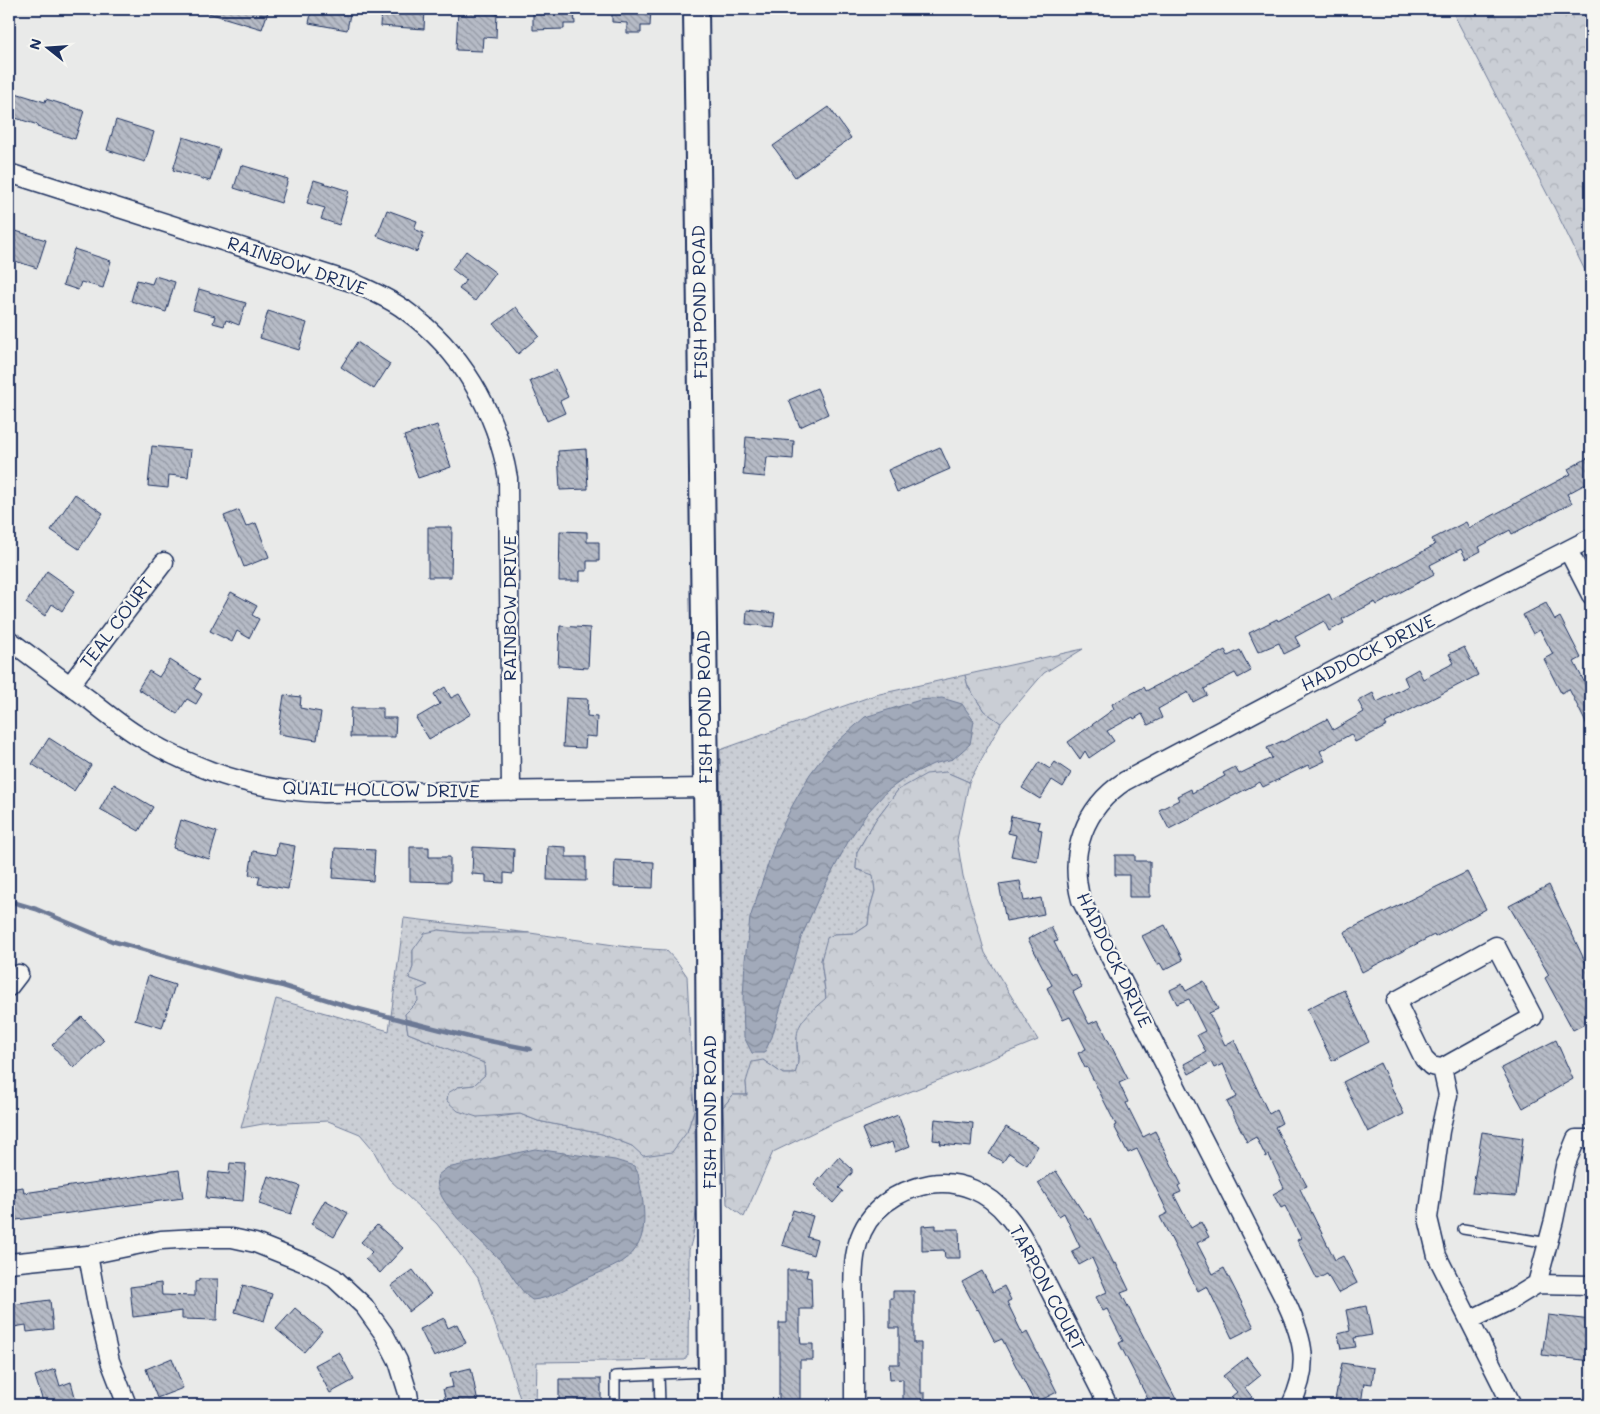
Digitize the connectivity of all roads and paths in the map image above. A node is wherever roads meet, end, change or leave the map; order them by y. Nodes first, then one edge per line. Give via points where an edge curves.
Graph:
1 (696, 9) edge
2 (9, 173) edge
3 (1591, 538) edge
4 (1568, 550) junction
5 (164, 562) dead end
6 (1591, 595) edge
7 (9, 640) edge
8 (70, 685) junction
9 (706, 788) junction
10 (511, 791) junction
11 (1442, 1068) junction
12 (1591, 1139) edge
13 (1463, 1229) dead end
14 (1549, 1242) junction
15 (88, 1255) junction
16 (9, 1263) edge
17 (1537, 1284) junction
18 (1591, 1285) edge
19 (1470, 1320) junction
20 (711, 1372) junction
21 (659, 1374) junction
22 (127, 1405) edge
23 (410, 1405) edge
24 (615, 1405) edge
25 (660, 1405) edge
26 (711, 1405) edge
27 (854, 1405) edge
28 (1108, 1405) edge
29 (1291, 1405) edge
30 (1512, 1405) edge

1 - 9 street, FISH POND ROAD
2 - 10 street, RAINBOW DRIVE via 354,283 404,309 448,348 471,378 491,418 508,478
3 - 4 street, HADDOCK DRIVE
4 - 6 street
4 - 29 street, HADDOCK DRIVE via 1125,781 1098,803 1083,831 1077,866 1081,900 1300,1335 1303,1346 1301,1375
5 - 8 street, TEAL COURT
7 - 8 street, QUAIL HOLLOW DRIVE
8 - 10 street, QUAIL HOLLOW DRIVE via 152,744 188,763 243,782 280,790 324,793
9 - 10 street, QUAIL HOLLOW DRIVE
9 - 20 street, FISH POND ROAD
11 - 11 street via 1431,1066 1424,1059 1396,1001 1496,946 1533,1017
11 - 19 street via 1448,1094 1428,1218 1436,1256
12 - 14 street via 1576,1139 1565,1166
13 - 14 lane
14 - 17 street
15 - 16 street
15 - 22 street via 110,1361
15 - 23 street via 161,1240 232,1238 255,1243 310,1265 334,1278 364,1306 398,1361
17 - 18 street
17 - 19 street
19 - 30 street
20 - 21 lane
20 - 26 street, FISH POND ROAD
21 - 24 lane via 615,1376
21 - 25 lane
27 - 28 street, TARPON COURT via 854,1274 858,1241 874,1213 886,1202 901,1192 934,1183 963,1185 975,1190 988,1196 1008,1215

